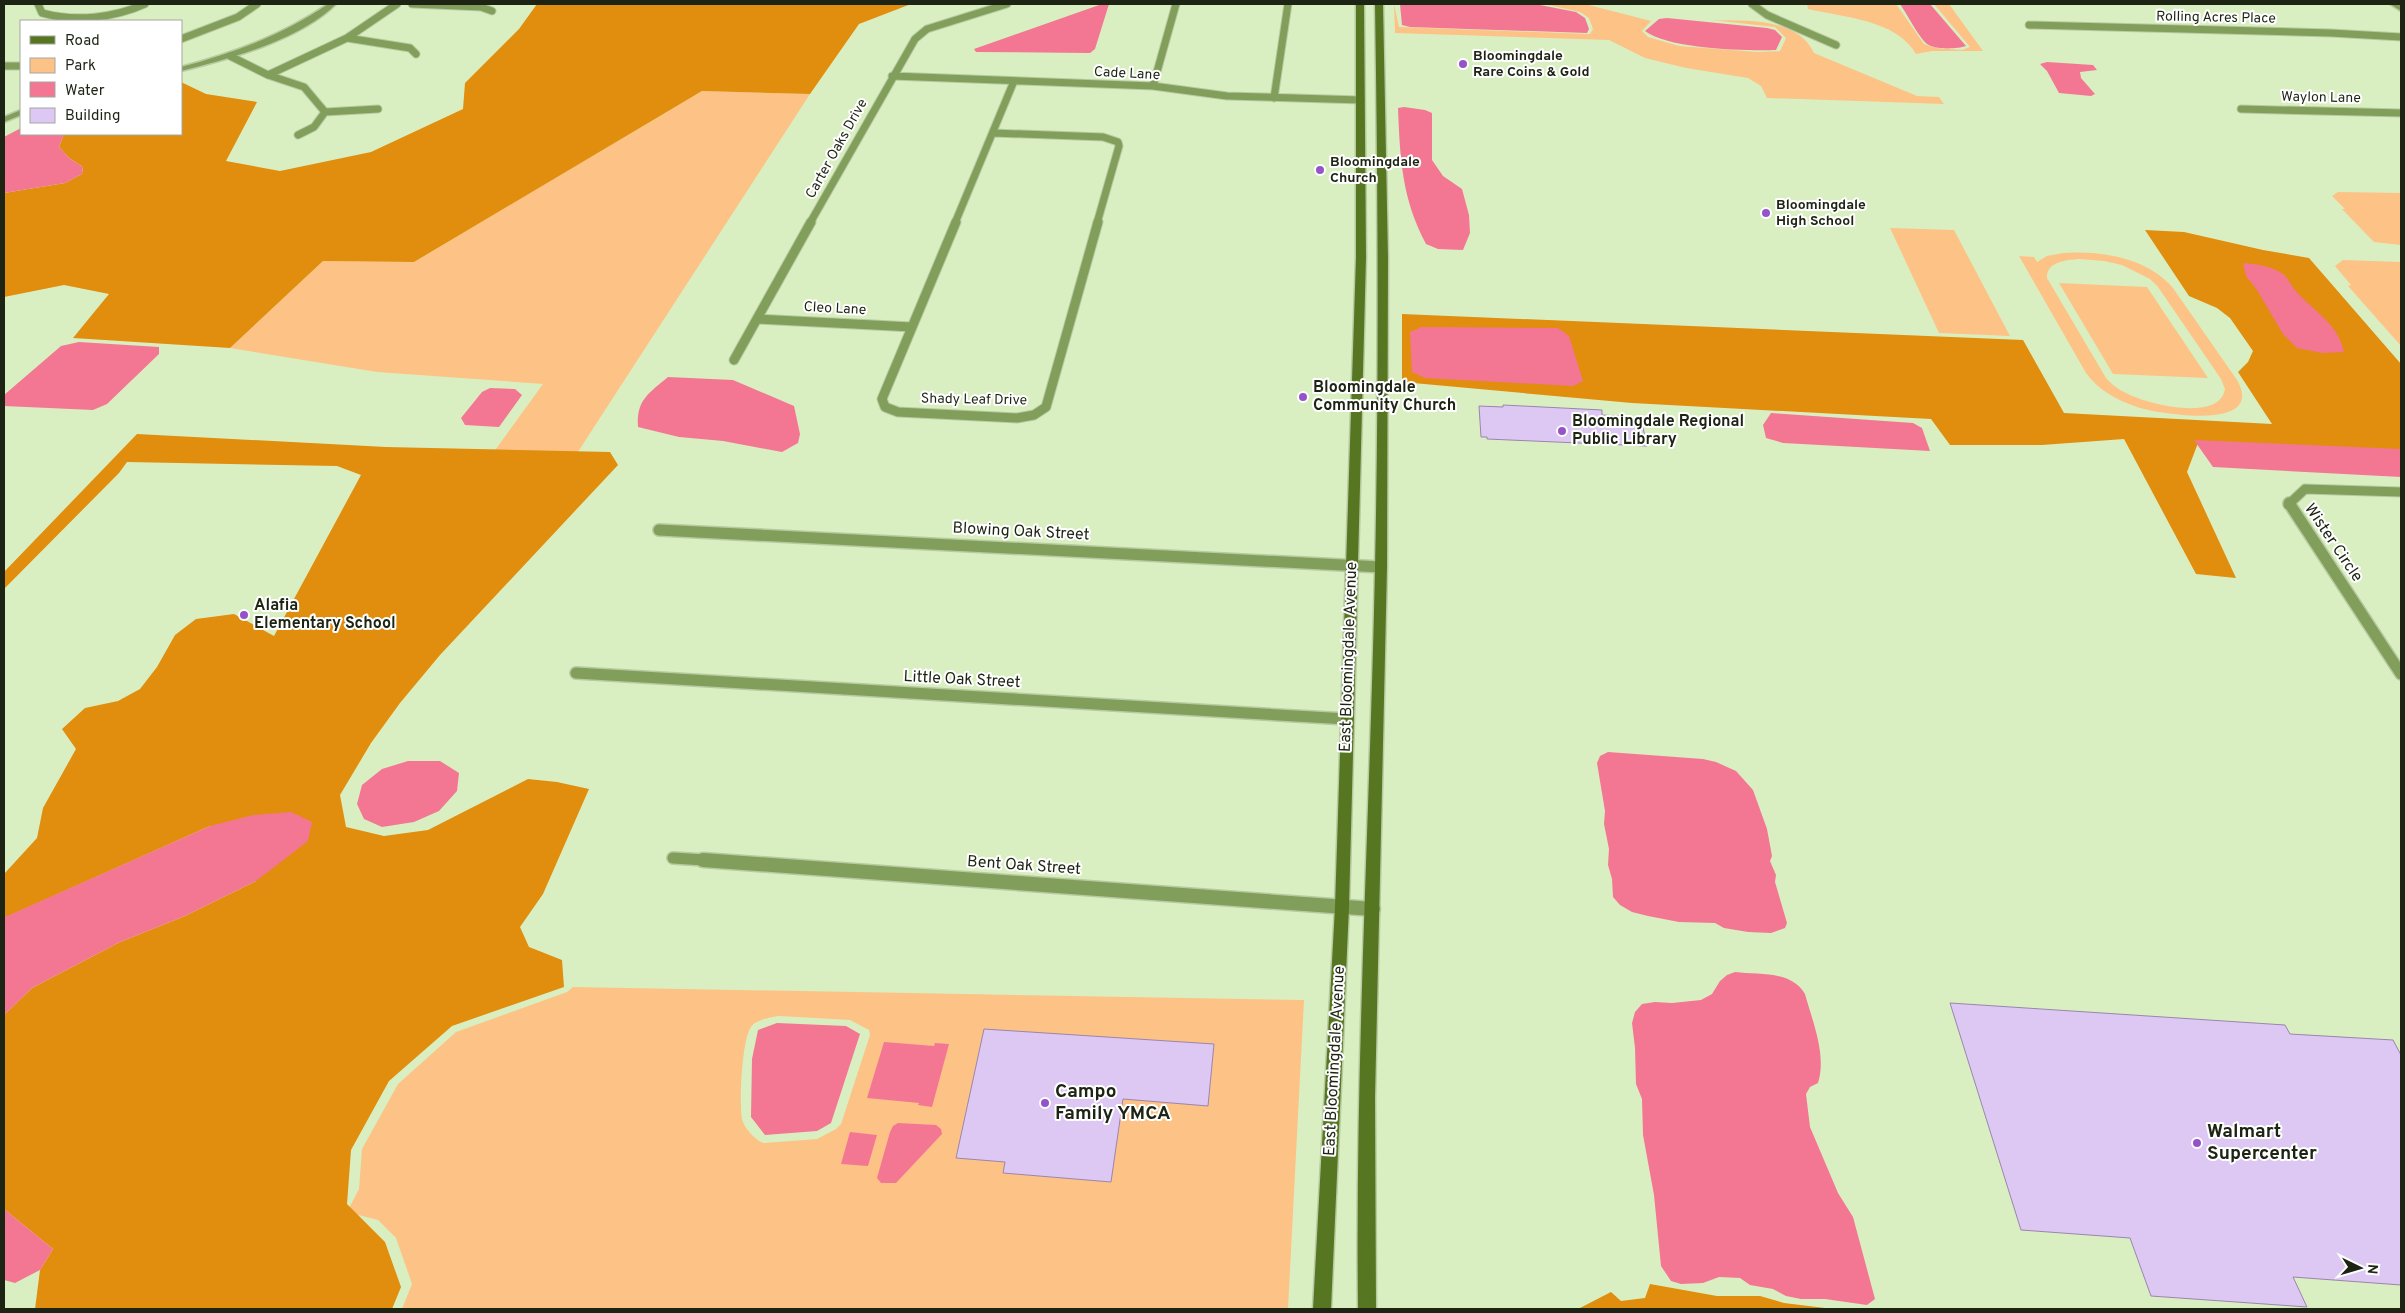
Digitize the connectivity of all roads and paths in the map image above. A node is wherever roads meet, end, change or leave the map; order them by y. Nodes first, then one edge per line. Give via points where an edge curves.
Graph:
1 (38, 4) edge
2 (145, 4) edge
3 (257, 4) edge
4 (332, 4) edge
5 (398, 4) edge
6 (412, 4) edge
7 (1007, 4) edge
8 (1176, 4) edge
9 (1288, 4) edge
10 (1360, 4) edge
11 (1379, 4) edge
12 (1752, 4) edge
13 (2394, 4) edge
14 (2401, 10) edge
15 (492, 11) dead end
16 (2029, 25) dead end
17 (1360, 31) junction
18 (1379, 35) junction
19 (2401, 37) edge
20 (182, 38) edge
21 (347, 38) junction
22 (1836, 45) dead end
23 (416, 54) dead end
24 (230, 56) junction
25 (4, 66) edge
26 (20, 66) edge
27 (182, 69) edge
28 (268, 75) junction
29 (892, 76) junction
30 (1014, 81) junction
31 (1153, 86) junction
32 (1274, 98) junction
33 (1361, 100) junction
34 (1380, 101) junction
35 (378, 109) dead end
36 (2241, 109) dead end
37 (20, 112) edge
38 (325, 112) junction
39 (2401, 113) edge
40 (4, 120) edge
41 (994, 133) junction
42 (298, 135) dead end
43 (1372, 257) junction
44 (757, 319) junction
45 (912, 327) junction
46 (734, 360) dead end
47 (2401, 492) edge
48 (659, 530) dead end
49 (1351, 566) junction
50 (1381, 567) junction
51 (576, 673) dead end
52 (2401, 674) edge
53 (1347, 719) junction
54 (673, 858) dead end
55 (1342, 906) junction
56 (1373, 909) junction
57 (1322, 1309) edge
58 (1367, 1309) edge

1 - 2 street via 42,13 68,18 133,9
3 - 20 street via 238,17
4 - 24 street via 290,32
5 - 21 street
6 - 15 street via 481,7
7 - 29 street, Carter Oaks Drive via 927,28 915,39
8 - 31 street
9 - 32 street
10 - 17 main road, East Bloomingdale Avenue
11 - 18 main road, East Bloomingdale Avenue
12 - 22 street via 1767,15
13 - 14 street
16 - 19 street, Rolling Acres Place
17 - 18 main road
17 - 33 main road, East Bloomingdale Avenue
18 - 34 main road, East Bloomingdale Avenue
21 - 23 street via 410,48
21 - 28 street
24 - 27 street
24 - 28 street
25 - 26 street
28 - 38 street via 304,87
29 - 30 street, Cade Lane
29 - 44 street, Carter Oaks Drive
30 - 31 street, Cade Lane
30 - 41 street, Shady Leaf Drive
31 - 32 street, Cade Lane via 1201,94
32 - 33 street, Cade Lane
33 - 34 main road
33 - 43 main road, East Bloomingdale Avenue
34 - 43 main road, East Bloomingdale Avenue
35 - 38 street
36 - 39 street, Waylon Lane
37 - 40 street
38 - 42 street via 314,129
41 - 45 street, Shady Leaf Drive
41 - 45 street, Shady Leaf Drive via 1104,137 1118,142 1120,146 1046,407 1034,415 1017,418 898,412 885,407 882,399
43 - 49 main road, East Bloomingdale Avenue
43 - 50 main road, East Bloomingdale Avenue
44 - 45 street, Cleo Lane
44 - 46 street, Carter Oaks Drive
47 - 52 street, Wister Circle via 2305,489 2288,504
48 - 49 street, Blowing Oak Street
49 - 50 street, Blowing Oak Street
49 - 53 main road, East Bloomingdale Avenue
50 - 56 main road, East Bloomingdale Avenue
51 - 53 street, Little Oak Street
53 - 55 main road, East Bloomingdale Avenue
54 - 55 street, Bent Oak Street
55 - 56 street, Bent Oak Street
55 - 57 main road, East Bloomingdale Avenue
56 - 58 main road, East Bloomingdale Avenue

